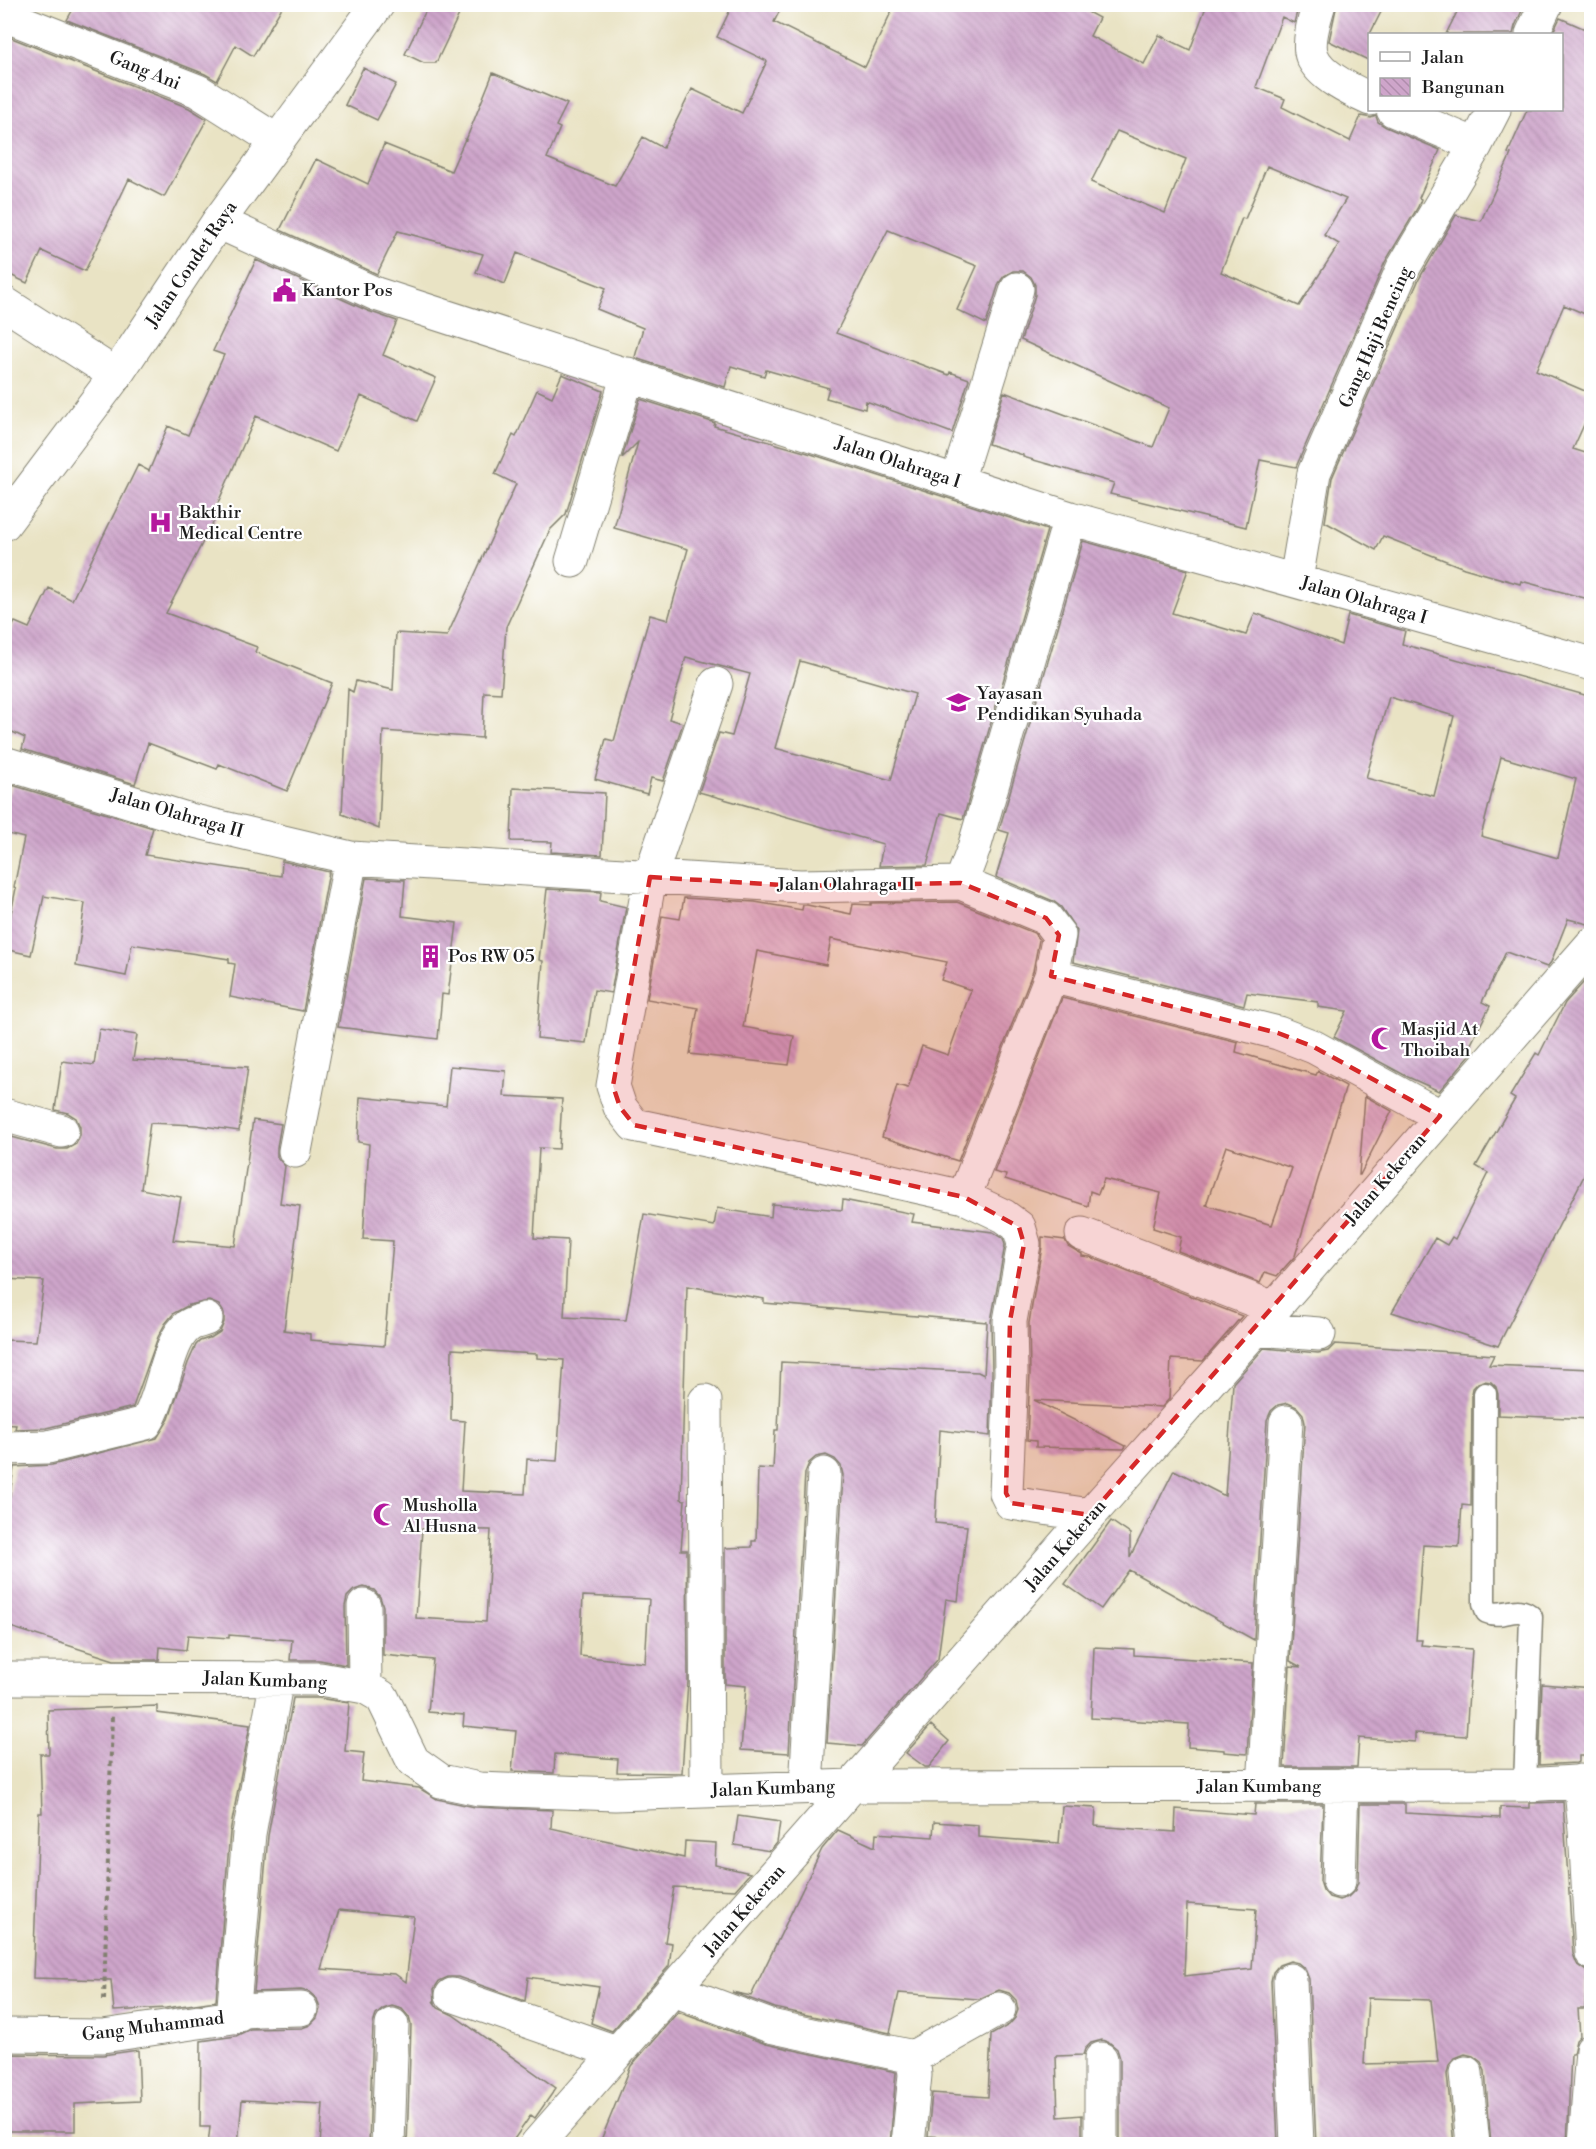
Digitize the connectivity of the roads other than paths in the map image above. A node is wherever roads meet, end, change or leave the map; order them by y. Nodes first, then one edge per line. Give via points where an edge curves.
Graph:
1 (378, 4) edge
2 (1319, 4) edge
3 (1546, 4) edge
4 (4, 15) edge
5 (1532, 33) edge
6 (1368, 98) edge
7 (1395, 111) edge
8 (1493, 111) edge
9 (277, 141) junction
10 (1476, 144) junction
11 (218, 222) junction
12 (1017, 289) dead end
13 (4, 303) edge
14 (628, 374) junction
15 (117, 375) junction
16 (957, 481) junction
17 (1070, 518) junction
18 (4, 524) edge
19 (572, 561) dead end
20 (1296, 580) junction
21 (1592, 664) edge
22 (716, 684) dead end
23 (4, 763) edge
24 (351, 858) junction
25 (650, 877) junction
26 (961, 883) junction
27 (1592, 944) edge
28 (1051, 976) junction
29 (4, 1116) edge
30 (1440, 1116) junction
31 (62, 1131) dead end
32 (295, 1151) dead end
33 (964, 1197) junction
34 (1082, 1234) dead end
35 (206, 1319) dead end
36 (1265, 1319) junction
37 (1319, 1334) dead end
38 (1485, 1394) dead end
39 (705, 1401) dead end
40 (1286, 1422) dead end
41 (4, 1448) edge
42 (824, 1474) dead end
43 (1090, 1515) junction
44 (364, 1606) dead end
45 (4, 1678) edge
46 (277, 1678) junction
47 (364, 1687) junction
48 (1586, 1781) edge
49 (1342, 1785) junction
50 (1525, 1785) junction
51 (852, 1786) junction
52 (1264, 1786) junction
53 (806, 1787) junction
54 (707, 1790) junction
55 (1339, 1881) dead end
56 (1592, 1953) edge
57 (1290, 1980) dead end
58 (674, 1990) junction
59 (452, 1995) dead end
60 (301, 2009) dead end
61 (999, 2009) dead end
62 (233, 2017) junction
63 (392, 2025) dead end
64 (4, 2035) edge
65 (1592, 2050) edge
66 (616, 2052) junction
67 (913, 2057) junction
68 (1101, 2059) dead end
69 (1466, 2073) dead end
70 (388, 2145) edge
71 (537, 2145) edge
72 (908, 2145) edge
73 (1101, 2145) edge
74 (1297, 2145) edge
75 (1473, 2145) edge
76 (1585, 2145) edge

1 - 9 street, Jalan Condet Raya
2 - 6 street via 1312,24 1312,56 1322,70
3 - 5 street
4 - 9 street, Gang Ani via 198,91
7 - 10 street
8 - 10 street, Gang Haji Bencing
9 - 11 street, Jalan Condet Raya
10 - 20 street, Gang Haji Bencing via 1402,270 1314,473
11 - 14 street, Jalan Olahraga I via 376,294
11 - 15 street, Jalan Condet Raya
12 - 16 street
13 - 15 street
14 - 16 street, Jalan Olahraga I
14 - 19 street
15 - 18 street, Jalan Condet Raya
16 - 17 street, Jalan Olahraga I
17 - 20 street, Jalan Olahraga I
17 - 26 street
20 - 21 street, Jalan Olahraga I
22 - 25 street
23 - 24 street, Jalan Olahraga II via 190,820
24 - 25 street, Jalan Olahraga II
24 - 32 street
25 - 26 street, Jalan Olahraga II via 800,886
25 - 33 street via 613,1086 620,1107 634,1125
26 - 28 street via 1046,918 1059,935
27 - 30 street, Jalan Kekeran
28 - 30 street via 1278,1033 1314,1047
28 - 33 street
29 - 31 street
30 - 36 street, Jalan Kekeran
33 - 43 street via 1004,1215 1019,1227 1024,1244 1010,1321 1006,1493 1011,1503
34 - 36 street
35 - 41 street via 188,1326 176,1341 146,1423 48,1447
36 - 37 street
36 - 43 street, Jalan Kekeran
38 - 50 lane via 1484,1603 1493,1615 1519,1610 1531,1617
39 - 54 street
40 - 52 street
42 - 53 street
43 - 51 street, Jalan Kekeran
44 - 47 street
45 - 46 street, Jalan Kumbang
46 - 47 street, Jalan Kumbang via 320,1679
46 - 62 street via 249,1834
47 - 54 street, Jalan Kumbang via 382,1697 413,1761 441,1781 479,1789 615,1794
48 - 50 street, Jalan Kumbang
48 - 56 street
49 - 50 street, Jalan Kumbang
49 - 52 street, Jalan Kumbang
49 - 55 street
51 - 52 street, Jalan Kumbang
51 - 53 street, Jalan Kumbang
51 - 58 street, Jalan Kekeran
53 - 54 street, Jalan Kumbang
57 - 74 street
58 - 66 street, Jalan Kekeran
58 - 67 street via 770,2026
59 - 66 street
60 - 62 street, Gang Muhammad via 245,2011
61 - 67 street
62 - 64 street, Gang Muhammad via 103,2036
63 - 70 street
65 - 76 street
66 - 71 street, Jalan Kekeran
67 - 72 street via 915,2075
68 - 73 street
69 - 75 street

